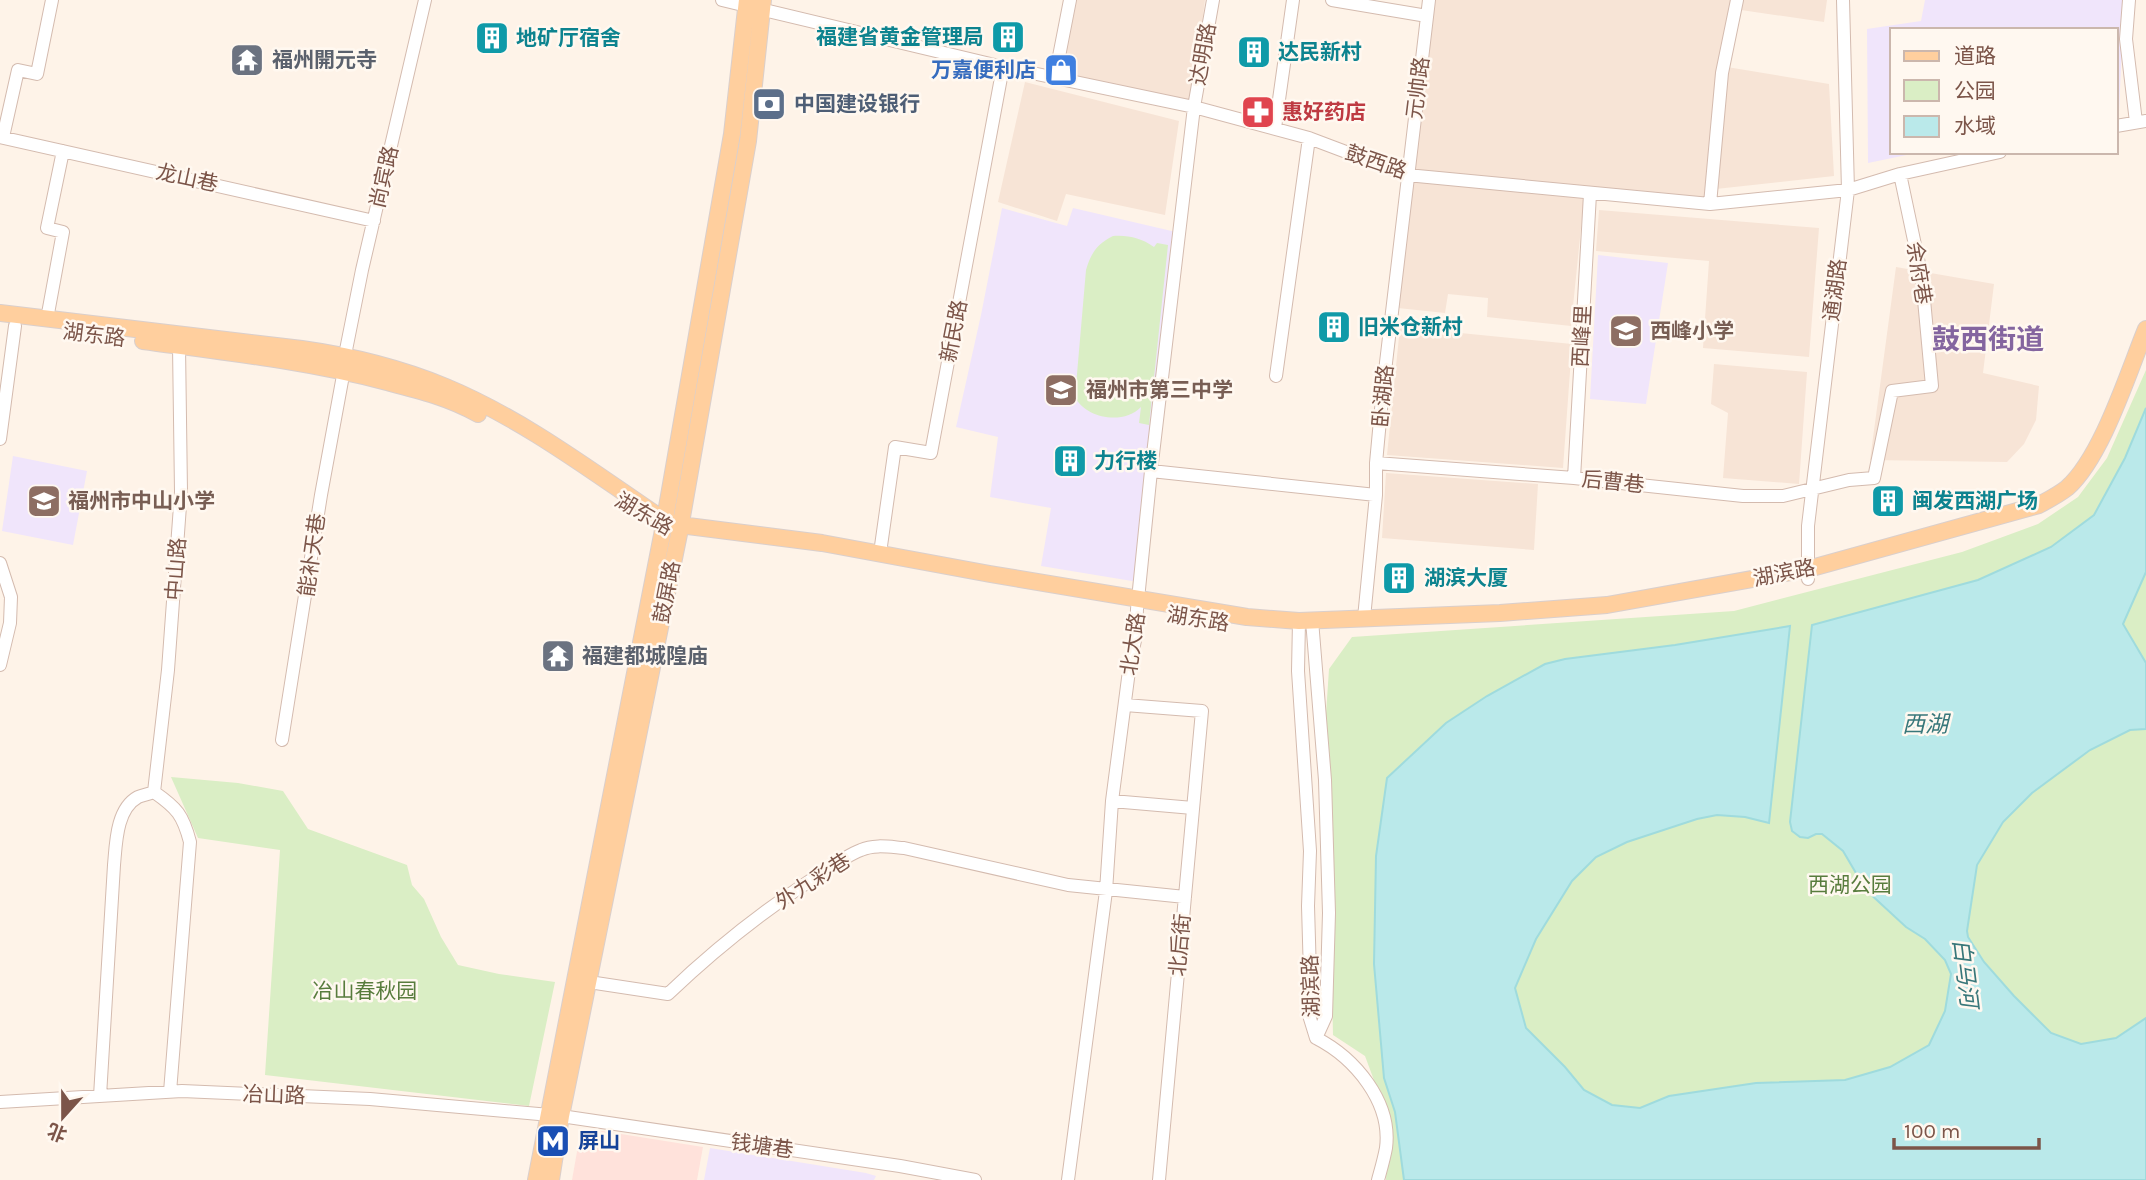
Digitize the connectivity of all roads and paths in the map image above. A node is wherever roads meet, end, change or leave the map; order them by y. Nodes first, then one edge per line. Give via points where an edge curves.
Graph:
1 (51, 0) edge
2 (425, 0) edge
3 (722, 0) edge
4 (1070, 0) edge
5 (1213, 0) edge
6 (1293, 0) edge
7 (1332, 0) edge
8 (1429, 0) edge
9 (1737, 0) edge
10 (1843, 0) edge
11 (2129, 0) edge
12 (754, 4) edge
13 (1427, 16) junction
14 (1003, 67) junction
15 (1055, 77) junction
16 (1194, 107) junction
17 (2141, 121) edge
18 (2118, 127) edge
19 (1275, 128) junction
20 (1, 137) edge
21 (1309, 138) junction
22 (63, 151) junction
23 (1991, 154) edge
24 (1900, 174) junction
25 (1407, 175) junction
26 (1848, 190) junction
27 (1590, 194) junction
28 (1710, 204) junction
29 (374, 221) junction
30 (0, 313) edge
31 (47, 319) junction
32 (7, 325) edge
33 (2146, 329) edge
34 (179, 346) junction
35 (2146, 357) edge
36 (344, 363) junction
37 (1276, 376) dead end
38 (0, 439) edge
39 (1376, 463) junction
40 (1151, 471) junction
41 (1574, 478) junction
42 (1849, 480) joint
43 (1814, 488) junction
44 (1376, 495) junction
45 (671, 527) junction
46 (880, 553) junction
47 (0, 563) edge
48 (1808, 574) junction
49 (1138, 605) junction
50 (1364, 618) junction
51 (1305, 625) junction
52 (0, 665) edge
53 (1125, 705) junction
54 (282, 740) dead end
55 (155, 792) junction
56 (1112, 801) junction
57 (1193, 808) junction
58 (1106, 891) junction
59 (1185, 897) junction
60 (589, 982) junction
61 (1316, 1038) junction
62 (170, 1092) junction
63 (100, 1096) junction
64 (0, 1102) edge
65 (555, 1115) junction
66 (536, 1180) edge
67 (551, 1180) edge
68 (975, 1180) edge
69 (1068, 1180) edge
70 (1159, 1180) edge
71 (1378, 1180) edge

1 - 20 street via 37,74 18,70
2 - 29 street, 尚宾路
3 - 12 street, 鼓西路
4 - 15 street
5 - 16 street, 达明路
6 - 19 street
7 - 13 street
8 - 13 street, 元帅路
9 - 28 street via 1722,73
10 - 26 street, 通湖路
11 - 17 street via 2126,39
12 - 14 street, 鼓西路
12 - 45 main road, 鼓屏路 via 748,141
13 - 25 street, 元帅路
14 - 15 street, 鼓西路
14 - 46 street, 新民路 via 931,453 895,447
15 - 16 street, 鼓西路
16 - 19 street, 鼓西路
16 - 40 street, 北大路
17 - 18 street
19 - 21 street, 鼓西路
20 - 22 street, 龙山巷
21 - 25 street, 鼓西路
21 - 37 street
22 - 29 street, 龙山巷
22 - 31 street via 47,228 63,232
23 - 24 street, 鼓西路
24 - 26 street, 鼓西路
24 - 42 street, 余府巷 via 1922,278 1932,386 1892,391 1874,478
25 - 27 street, 鼓西路
25 - 39 street, 卧湖路
26 - 28 street, 鼓西路
26 - 43 street, 通湖路
27 - 28 street, 鼓西路
27 - 41 street, 西峰里
29 - 36 street, 尚宾路
30 - 31 main road, 湖东路
31 - 36 main road, 湖东路
32 - 34 main road, 湖东路
32 - 38 street
33 - 48 main road, 湖滨路 via 2108,422 2083,470 2067,487 2039,505
34 - 36 main road, 湖东路
34 - 55 street, 中山路 via 180,505
35 - 48 main road, 湖滨路 via 2097,468 2057,508 2015,523
36 - 45 main road, 湖东路 via 411,374 479,402 576,459
36 - 54 street, 能补天巷
39 - 41 street, 后曹巷
39 - 44 street, 卧湖路
40 - 44 street
40 - 49 street, 北大路
41 - 43 street, 后曹巷 via 1743,496 1783,496
42 - 43 street, 后曹巷
43 - 48 street, 通湖路
44 - 50 street, 卧湖路
45 - 46 main road, 湖东路
45 - 49 main road, 湖东路
45 - 60 main road, 鼓屏路
45 - 65 main road, 鼓屏路
46 - 49 main road, 湖东路
47 - 52 street via 12,597
48 - 50 main road, 湖滨路 via 1608,605
48 - 51 main road, 湖滨路 via 1582,618
49 - 51 main road, 湖东路
49 - 53 street, 北大路
50 - 51 main road, 湖滨路
51 - 61 street, 湖滨路 via 1298,671 1310,851 1308,1012
51 - 61 street, 湖滨路 via 1325,780 1329,913 1326,1016
53 - 56 street, 北大路
53 - 57 street, 北后街 via 1202,711
55 - 62 street via 185,821 190,842
55 - 63 street via 136,798 125,811 118,832
56 - 57 street
56 - 58 street, 北大路
57 - 59 street, 北后街
58 - 59 street
58 - 60 street, 外九彩巷 via 880,846 863,849 755,919 668,995
58 - 69 street, 北大路
59 - 70 street, 北后街
60 - 65 main road, 鼓屏路
61 - 71 street via 1334,1048 1366,1079 1382,1110 1386,1146
62 - 63 street, 冶山路
62 - 65 street, 冶山路 via 370,1099
63 - 64 street, 冶山路
65 - 66 main road, 鼓屏路
65 - 67 main road, 鼓屏路
65 - 68 street, 钱塘巷

